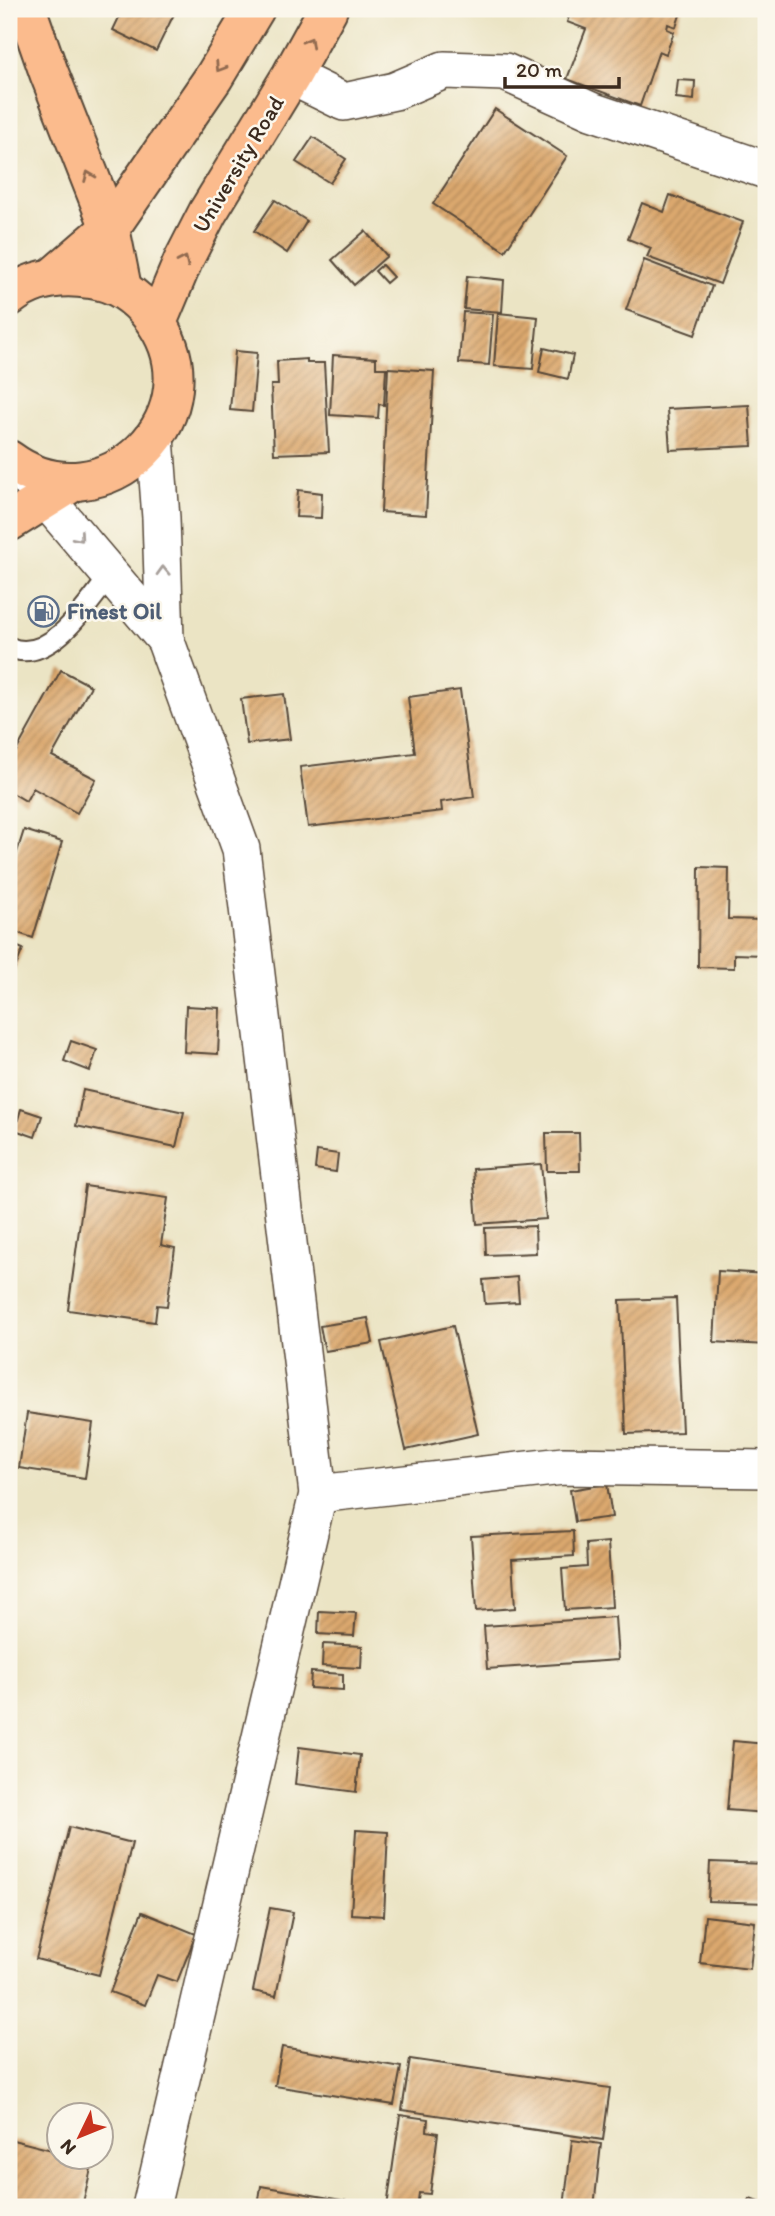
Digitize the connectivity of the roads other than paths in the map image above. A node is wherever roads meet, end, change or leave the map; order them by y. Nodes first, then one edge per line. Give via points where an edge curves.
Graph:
1 (24, 9) edge
2 (256, 9) edge
3 (328, 9) edge
4 (291, 76) junction
5 (766, 170) edge
6 (110, 228) junction
7 (53, 277) junction
8 (122, 288) junction
9 (9, 297) edge
10 (157, 323) junction
11 (155, 438) junction
12 (14, 464) edge
13 (60, 490) junction
14 (9, 522) edge
15 (111, 574) junction
16 (165, 639) junction
17 (9, 647) edge
18 (766, 1469) edge
19 (318, 1494) junction
20 (152, 2207) edge

6 -> 1 main road
2 -> 6 main road
4 -> 3 main road, University Road
4 - 5 street via 344,102 395,91 444,71 505,72 591,111
10 -> 4 main road, University Road via 208,212
6 - 7 main road
6 - 8 main road
7 - 8 main road via 100,280
7 - 9 main road
8 - 10 main road
10 - 11 main road via 173,369 166,416
11 - 13 main road via 119,469
16 -> 11 street
12 - 13 main road via 48,479
13 - 14 main road
13 -> 15 street
15 - 16 street
15 - 17 lane via 76,619 45,646 18,652
16 - 19 street via 241,849
18 - 19 street via 562,1466
19 - 20 street

